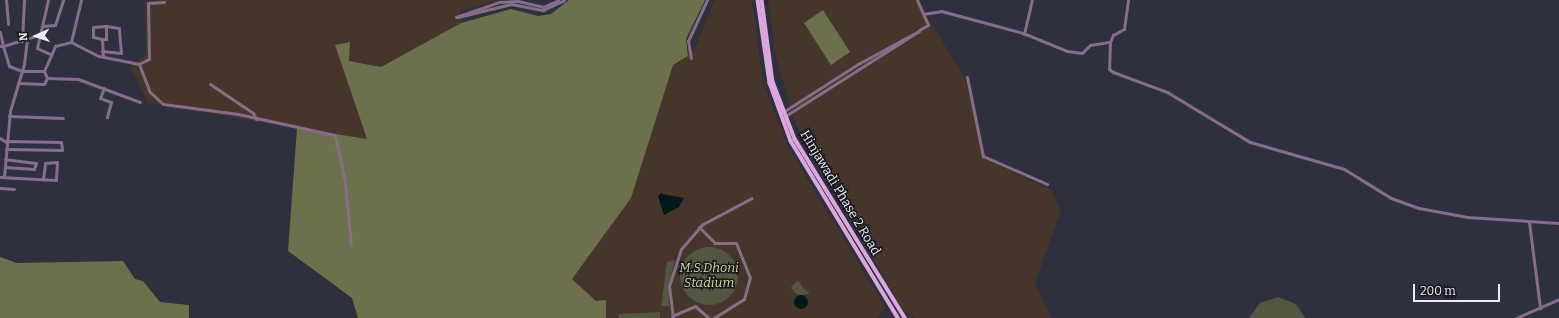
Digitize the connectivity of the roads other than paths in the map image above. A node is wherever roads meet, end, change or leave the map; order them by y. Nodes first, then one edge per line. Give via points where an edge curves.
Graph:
1 (6, 0) edge
2 (24, 0) edge
3 (48, 0) edge
4 (63, 0) edge
5 (81, 0) edge
6 (559, 0) edge
7 (564, 0) edge
8 (707, 0) edge
9 (758, 0) edge
10 (762, 0) edge
11 (917, 0) edge
12 (1032, 0) edge
13 (1128, 0) edge
14 (164, 2) dead end
15 (481, 9) junction
16 (923, 14) junction
17 (457, 17) dead end
18 (8, 24) dead end
19 (43, 26) junction
20 (106, 26) junction
21 (919, 30) junction
22 (0, 32) edge
23 (1024, 34) junction
24 (39, 35) junction
25 (102, 39) junction
26 (22, 41) junction
27 (26, 41) junction
28 (71, 42) junction
29 (1110, 42) junction
30 (2, 46) edge
31 (102, 51) junction
32 (50, 54) junction
33 (102, 56) junction
34 (873, 56) junction
35 (691, 58) dead end
36 (875, 60) junction
37 (139, 64) junction
38 (22, 71) junction
39 (44, 71) junction
40 (967, 77) dead end
41 (47, 78) junction
42 (18, 83) junction
43 (210, 84) dead end
44 (104, 88) junction
45 (140, 102) dead end
46 (240, 105) junction
47 (238, 114) junction
48 (783, 115) junction
49 (9, 116) junction
50 (107, 117) dead end
51 (63, 118) dead end
52 (256, 119) junction
53 (0, 138) edge
54 (7, 141) junction
55 (6, 150) junction
56 (0, 152) edge
57 (6, 159) junction
58 (6, 168) junction
59 (2, 177) edge
60 (43, 179) junction
61 (1047, 184) dead end
62 (0, 188) edge
63 (14, 189) dead end
64 (752, 198) dead end
65 (1529, 222) junction
66 (1559, 223) edge
67 (699, 227) junction
68 (351, 245) dead end
69 (862, 255) junction
70 (1559, 299) edge
71 (1540, 308) junction
72 (672, 317) edge
73 (709, 318) edge
74 (714, 318) edge
75 (898, 318) edge
76 (905, 318) edge
77 (1516, 318) edge

1 - 18 street
2 - 26 street
3 - 19 street
4 - 19 street via 55,25
5 - 28 street
6 - 15 street via 543,8 508,1
7 - 15 street via 543,10 510,4
8 - 35 street via 688,40
9 - 48 main road, Hinjawadi Phase 2 Road via 768,73
10 - 48 main road, Hinjawadi Phase 2 Road via 771,72
11 - 16 street
12 - 23 street
13 - 29 street via 1124,29 1112,35
14 - 37 street via 148,2 149,59
15 - 17 street
16 - 21 street via 928,25
16 - 23 street via 941,12
19 - 24 street
20 - 25 street via 106,39
20 - 25 street via 93,27 93,37
20 - 31 street via 120,28 121,53
21 - 34 street
21 - 36 street
22 - 30 street
23 - 29 street via 1067,51 1082,53 1090,45
24 - 27 street
24 - 32 street via 38,50
25 - 31 street
26 - 27 street
26 - 30 street
27 - 38 street
28 - 32 street via 55,46
28 - 33 street
29 - 65 street via 1109,69 1113,72 1167,92 1250,142 1344,169 1406,204 1467,217
30 - 38 street via 9,66
31 - 33 street
32 - 39 street
33 - 37 street
34 - 36 street
34 - 48 street
36 - 48 street
37 - 47 street via 150,92 163,104
38 - 39 street
38 - 42 street
39 - 41 street
40 - 61 street via 984,156
41 - 42 street via 44,84
41 - 44 street via 78,79
42 - 49 street
43 - 46 street
44 - 45 street
44 - 50 street via 100,98 111,102
46 - 47 street
46 - 52 street via 253,113
47 - 52 street
48 - 69 main road, Hinjawadi Phase 2 Road via 802,154
49 - 51 street
49 - 54 street
52 - 68 street via 335,135 344,182
53 - 54 street
54 - 55 street
54 - 55 street via 61,142 62,150
55 - 56 street
55 - 57 street
57 - 58 street
57 - 58 street via 36,162 34,169
58 - 59 street
59 - 60 street
60 - 60 street via 57,179 57,162 45,163
62 - 63 street
64 - 67 street
65 - 66 street
65 - 71 street
67 - 72 street via 681,248 673,265 669,286
67 - 74 street via 715,243 736,243 750,277 744,299
69 - 75 main road, Hinjawadi Phase 2 Road
69 - 76 main road, Hinjawadi Phase 2 Road
70 - 71 street
71 - 77 street
72 - 73 street via 695,306

